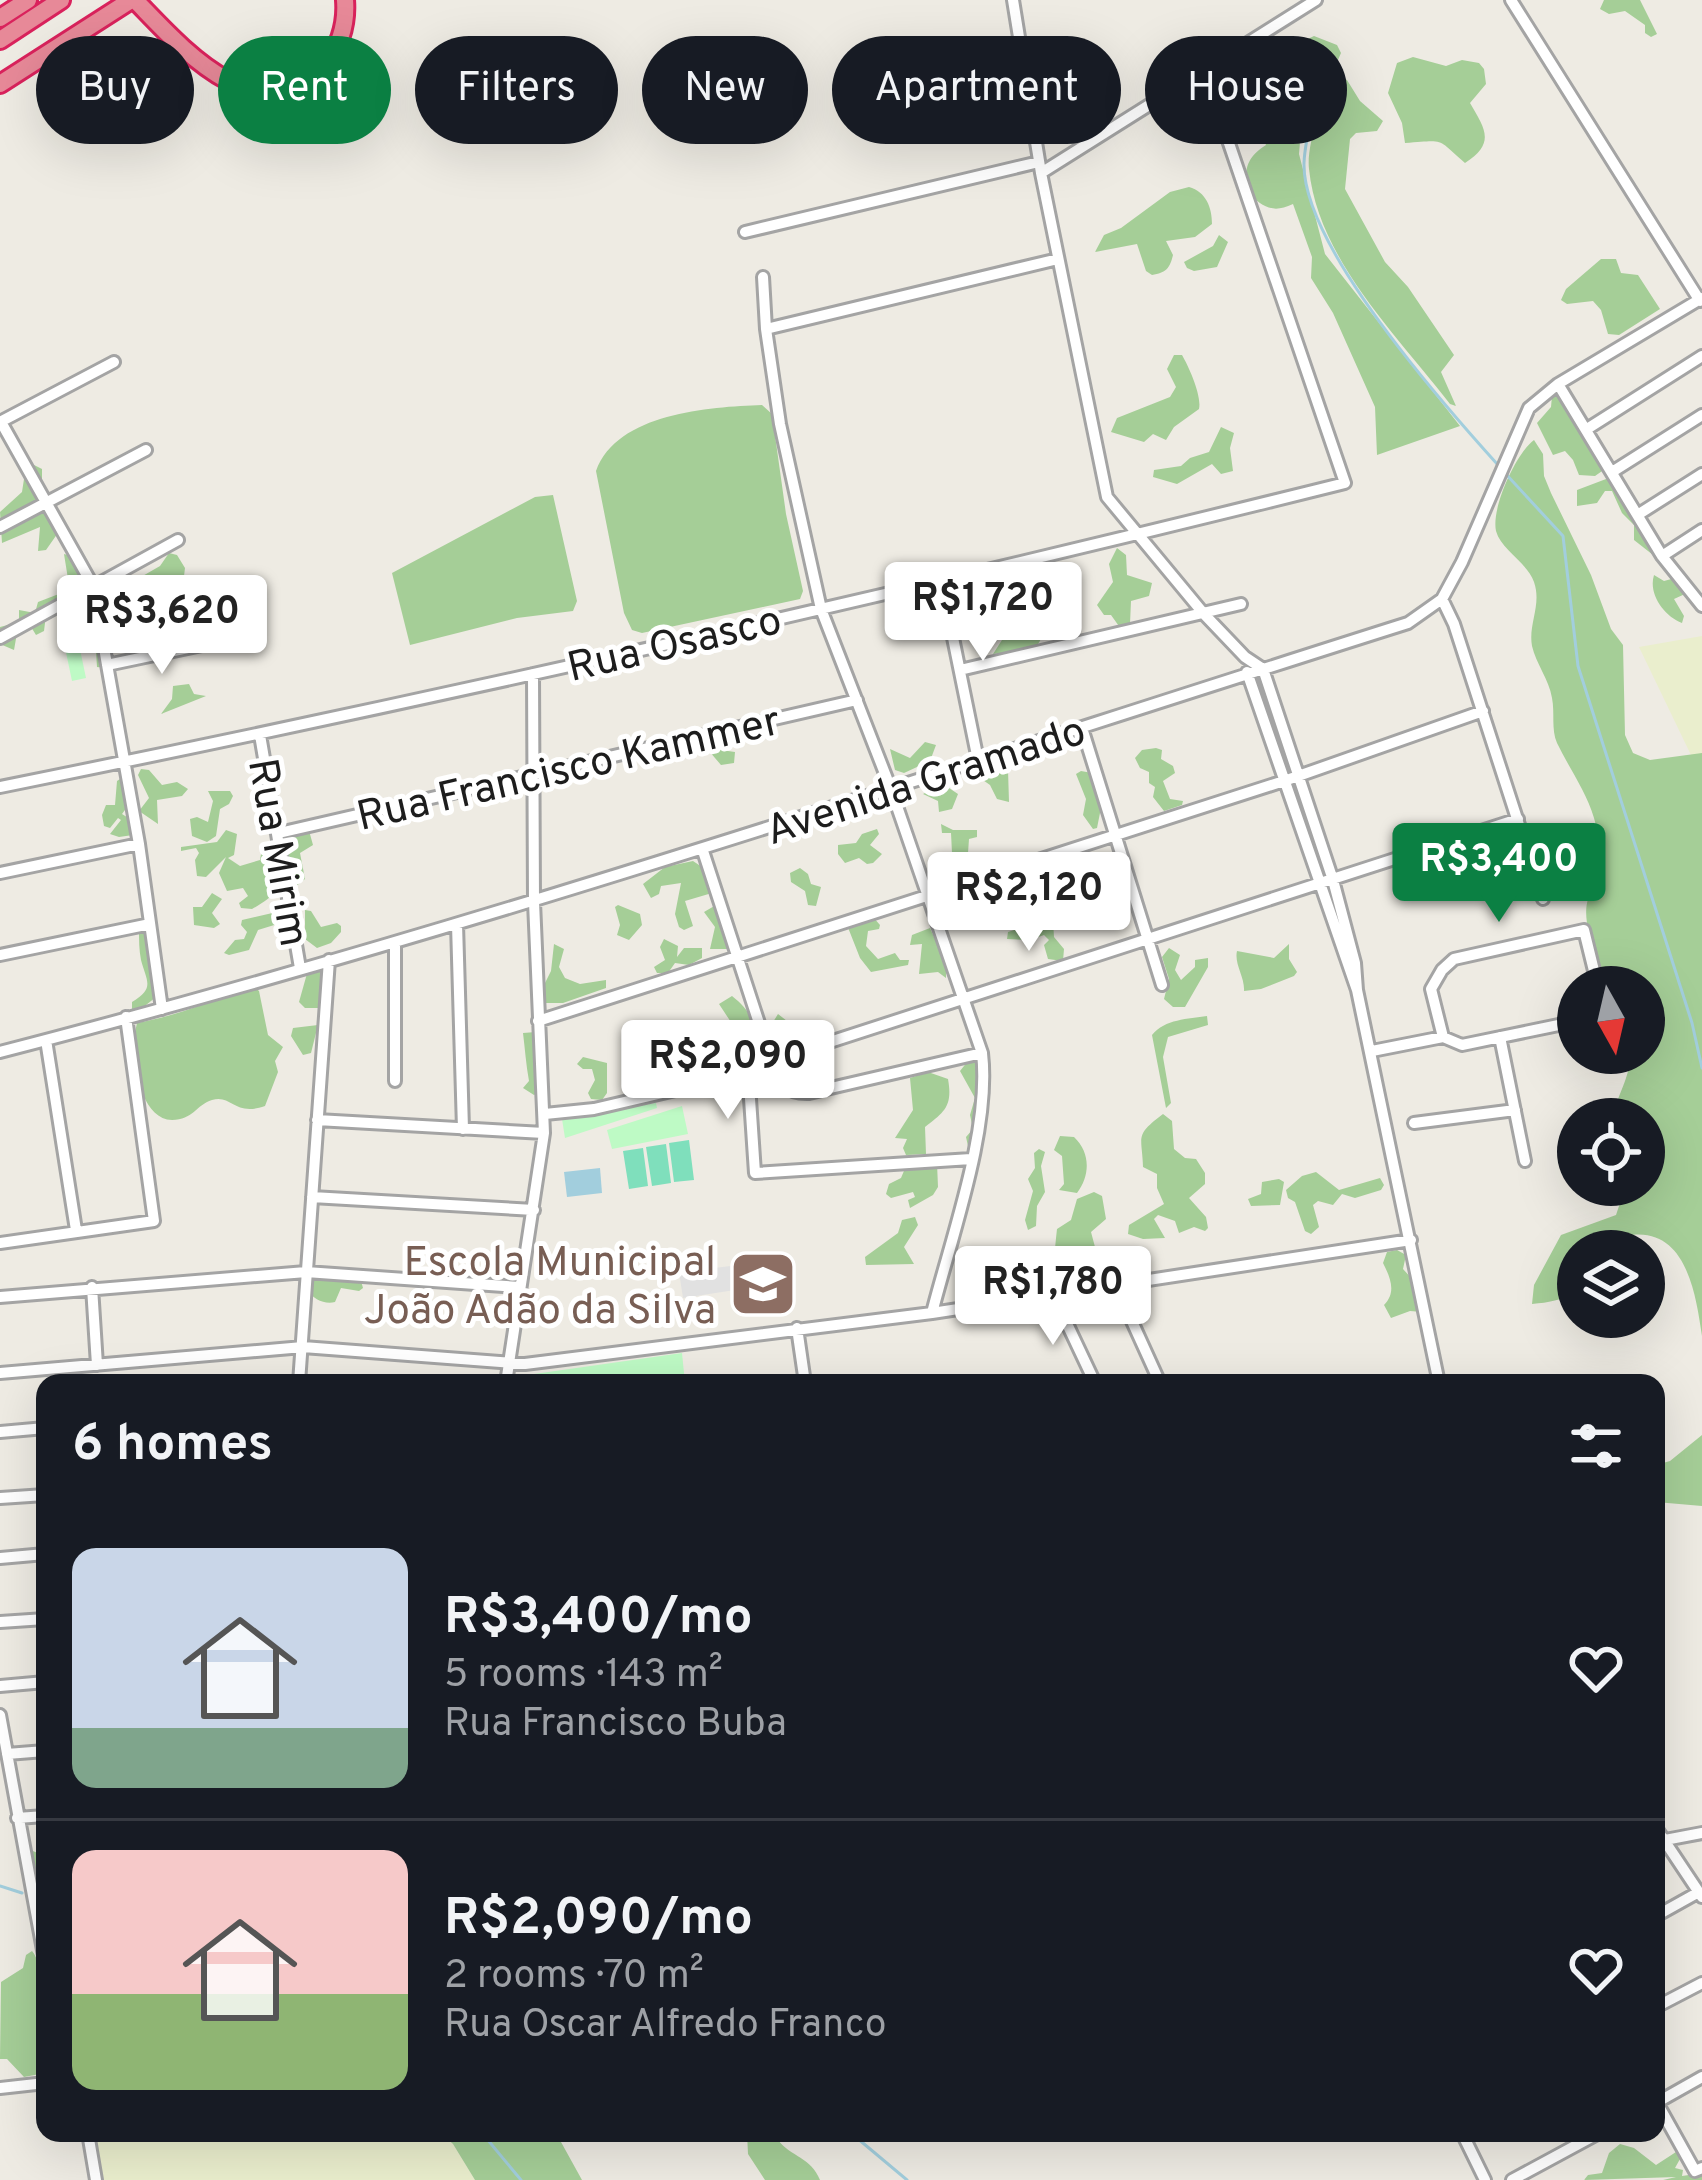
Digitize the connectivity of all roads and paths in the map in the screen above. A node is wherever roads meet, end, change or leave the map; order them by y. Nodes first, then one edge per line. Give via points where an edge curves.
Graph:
1 (28, 0) edge
2 (61, 0) edge
3 (133, 0) edge
4 (1012, 0) edge
5 (1316, 0) edge
6 (1511, 0) edge
7 (345, 2) edge
8 (0, 18) edge
9 (1262, 36) edge
10 (0, 40) edge
11 (0, 84) edge
12 (1145, 108) edge
13 (1229, 144) edge
14 (1040, 168) junction
15 (745, 232) dead end
16 (1058, 259) junction
17 (763, 277) dead end
18 (1701, 300) edge
19 (766, 329) junction
20 (1702, 356) edge
21 (114, 362) dead end
22 (1558, 384) junction
23 (1702, 416) edge
24 (1, 422) edge
25 (1587, 429) junction
26 (146, 450) dead end
27 (1612, 472) junction
28 (1702, 474) edge
29 (48, 504) junction
30 (1639, 514) junction
31 (0, 527) edge
32 (1702, 530) edge
33 (1137, 534) junction
34 (178, 540) dead end
35 (1662, 556) junction
36 (941, 579) junction
37 (93, 586) junction
38 (1699, 598) edge
39 (1442, 599) junction
40 (1241, 604) dead end
41 (820, 610) junction
42 (1204, 614) junction
43 (0, 638) edge
44 (208, 644) dead end
45 (1245, 657) junction
46 (107, 665) junction
47 (1263, 669) junction
48 (960, 670) junction
49 (533, 674) junction
50 (1248, 675) junction
51 (857, 700) junction
52 (1483, 711) junction
53 (1082, 728) junction
54 (260, 735) junction
55 (978, 760) junction
56 (125, 762) junction
57 (1300, 775) junction
58 (532, 777) junction
59 (1284, 781) junction
60 (0, 787) edge
61 (891, 789) junction
62 (1518, 819) junction
63 (279, 833) junction
64 (1115, 835) junction
65 (140, 844) junction
66 (703, 851) junction
67 (0, 873) edge
68 (1333, 880) junction
69 (1318, 886) junction
70 (924, 894) junction
71 (1544, 899) dead end
72 (534, 902) junction
73 (150, 923) junction
74 (458, 924) junction
75 (1149, 940) junction
76 (395, 943) junction
77 (0, 955) edge
78 (735, 956) junction
79 (329, 960) junction
80 (1593, 966) edge
81 (300, 968) junction
82 (1162, 985) dead end
83 (1357, 990) junction
84 (961, 1000) junction
85 (162, 1009) junction
86 (126, 1017) junction
87 (538, 1021) junction
88 (1557, 1026) edge
89 (1443, 1037) junction
90 (1500, 1037) junction
91 (46, 1040) junction
92 (1372, 1051) junction
93 (0, 1052) edge
94 (982, 1053) junction
95 (771, 1060) junction
96 (748, 1069) junction
97 (394, 1081) dead end
98 (1514, 1110) junction
99 (544, 1114) junction
100 (317, 1120) junction
101 (1414, 1123) dead end
102 (463, 1129) junction
103 (544, 1133) junction
104 (971, 1159) junction
105 (1525, 1161) dead end
106 (312, 1197) junction
107 (534, 1210) junction
108 (76, 1230) junction
109 (1411, 1240) junction
110 (0, 1243) edge
111 (306, 1272) junction
112 (1116, 1286) junction
113 (92, 1287) junction
114 (519, 1287) junction
115 (1053, 1294) junction
116 (0, 1297) edge
117 (932, 1313) junction
118 (797, 1328) junction
119 (302, 1347) junction
120 (508, 1362) junction
121 (97, 1365) junction
122 (0, 1373) edge
123 (300, 1374) edge
124 (507, 1374) edge
125 (804, 1374) edge
126 (1090, 1374) edge
127 (1156, 1374) edge
128 (1437, 1374) edge
129 (36, 1429) edge
130 (0, 1432) edge
131 (36, 1496) edge
132 (0, 1498) edge
133 (36, 1555) edge
134 (0, 1558) edge
135 (36, 1619) edge
136 (0, 1622) edge
137 (36, 1683) edge
138 (0, 1686) edge
139 (0, 1715) edge
140 (36, 1752) edge
141 (7, 1754) junction
142 (36, 1817) edge
143 (17, 1818) junction
144 (1702, 1833) edge
145 (1665, 1840) joint
146 (1700, 1894) edge
147 (1665, 1912) edge
148 (36, 1915) edge
149 (1702, 1983) edge
150 (1665, 2002) edge
151 (1702, 2077) edge
152 (36, 2084) edge
153 (0, 2088) edge
154 (1665, 2097) edge
155 (1665, 2116) edge
156 (90, 2142) edge
157 (1466, 2142) edge
158 (1583, 2142) edge
159 (1698, 2169) edge
160 (96, 2180) edge
161 (1485, 2180) edge
162 (1512, 2180) edge

1 - 8 highway
2 - 10 highway
3 - 7 highway via 204,68 268,92 323,67 343,31
3 - 11 highway
4 - 14 street
5 - 9 street
6 - 18 street
12 - 14 street
13 - 33 street, Rua Osasco via 1346,483
14 - 15 street
14 - 16 street
16 - 19 street
16 - 33 street via 1107,497
17 - 19 street
18 - 22 street
19 - 41 street
20 - 25 street
21 - 24 street
22 - 25 street
22 - 39 street via 1529,408
23 - 27 street
24 - 29 street
25 - 27 street
26 - 29 street
27 - 30 street
28 - 30 street
29 - 31 street
29 - 37 street
30 - 35 street
32 - 35 street
33 - 36 street, Rua Osasco
33 - 42 street
34 - 37 street
35 - 38 street
36 - 41 street, Rua Osasco
36 - 48 street
37 - 43 street
37 - 46 street
39 - 47 street, Avenida Gramado via 1408,623
39 - 52 street
40 - 42 street
41 - 49 street, Rua Osasco
41 - 51 street
42 - 45 street
42 - 48 street
44 - 46 street
45 - 47 street
45 - 50 street
46 - 56 street
47 - 50 street, Avenida Gramado
47 - 57 street
48 - 55 street
49 - 54 street, Rua Osasco
49 - 58 street
50 - 53 street, Avenida Gramado
50 - 59 street
51 - 58 street, Rua Francisco Kammer
51 - 61 street
52 - 57 street
52 - 62 street
53 - 55 street, Avenida Gramado
53 - 64 street
54 - 56 street, Rua Osasco
54 - 63 street, Rua Mirim
55 - 61 street, Avenida Gramado
56 - 60 street, Rua Osasco
56 - 65 street
57 - 59 street
57 - 68 street
58 - 63 street, Rua Francisco Kammer
58 - 72 street
59 - 64 street
59 - 69 street
61 - 66 street, Avenida Gramado
61 - 70 street
62 - 68 street
62 - 71 street
63 - 81 street, Rua Mirim
64 - 70 street
64 - 75 street
65 - 67 street
65 - 73 street
66 - 72 street, Avenida Gramado
66 - 78 street
68 - 69 street
68 - 83 street
69 - 75 street
69 - 83 street
70 - 78 street
70 - 84 street
72 - 74 street, Avenida Gramado
72 - 87 street
73 - 77 street
73 - 85 street
74 - 76 street, Avenida Gramado
74 - 102 street
75 - 82 street
75 - 84 street
76 - 79 street, Avenida Gramado
76 - 97 street
78 - 87 street
78 - 95 street
79 - 81 street, Avenida Gramado
79 - 100 street
80 - 89 street via 1584,930 1454,959 1431,989
81 - 85 street, Avenida Gramado
83 - 92 street
84 - 94 street
84 - 95 street
85 - 86 street, Avenida Gramado
86 - 91 street, Avenida Gramado
86 - 108 street via 154,1221
87 - 99 street
88 - 90 street
89 - 90 street via 1462,1045
89 - 92 street
90 - 98 street
91 - 93 street, Avenida Gramado
91 - 108 street
92 - 109 street
94 - 95 street via 809,1093 785,1090
94 - 104 street
95 - 96 street
96 - 99 street via 645,1099
96 - 104 street via 755,1173
98 - 101 street
98 - 105 street
99 - 103 street
100 - 102 street
100 - 106 street
102 - 103 street
103 - 107 street
104 - 117 street
106 - 107 street
106 - 111 street
107 - 114 street
108 - 110 street
109 - 112 street
109 - 128 street
111 - 113 street
111 - 114 street
111 - 119 street
112 - 115 street
112 - 127 street
113 - 116 street
113 - 121 street
114 - 120 street
115 - 117 street
115 - 126 street
117 - 118 street
118 - 120 street
118 - 125 street
119 - 120 street
119 - 121 street
119 - 123 street
120 - 124 street
121 - 122 street
129 - 130 street
131 - 132 street
133 - 134 street
135 - 136 street
137 - 138 street
139 - 141 street
140 - 141 street
141 - 143 street
142 - 143 street
143 - 148 street
144 - 145 street
145 - 146 street
146 - 147 street
149 - 150 street
151 - 154 street
152 - 153 street
155 - 159 street
156 - 160 street
157 - 161 street
158 - 162 street

